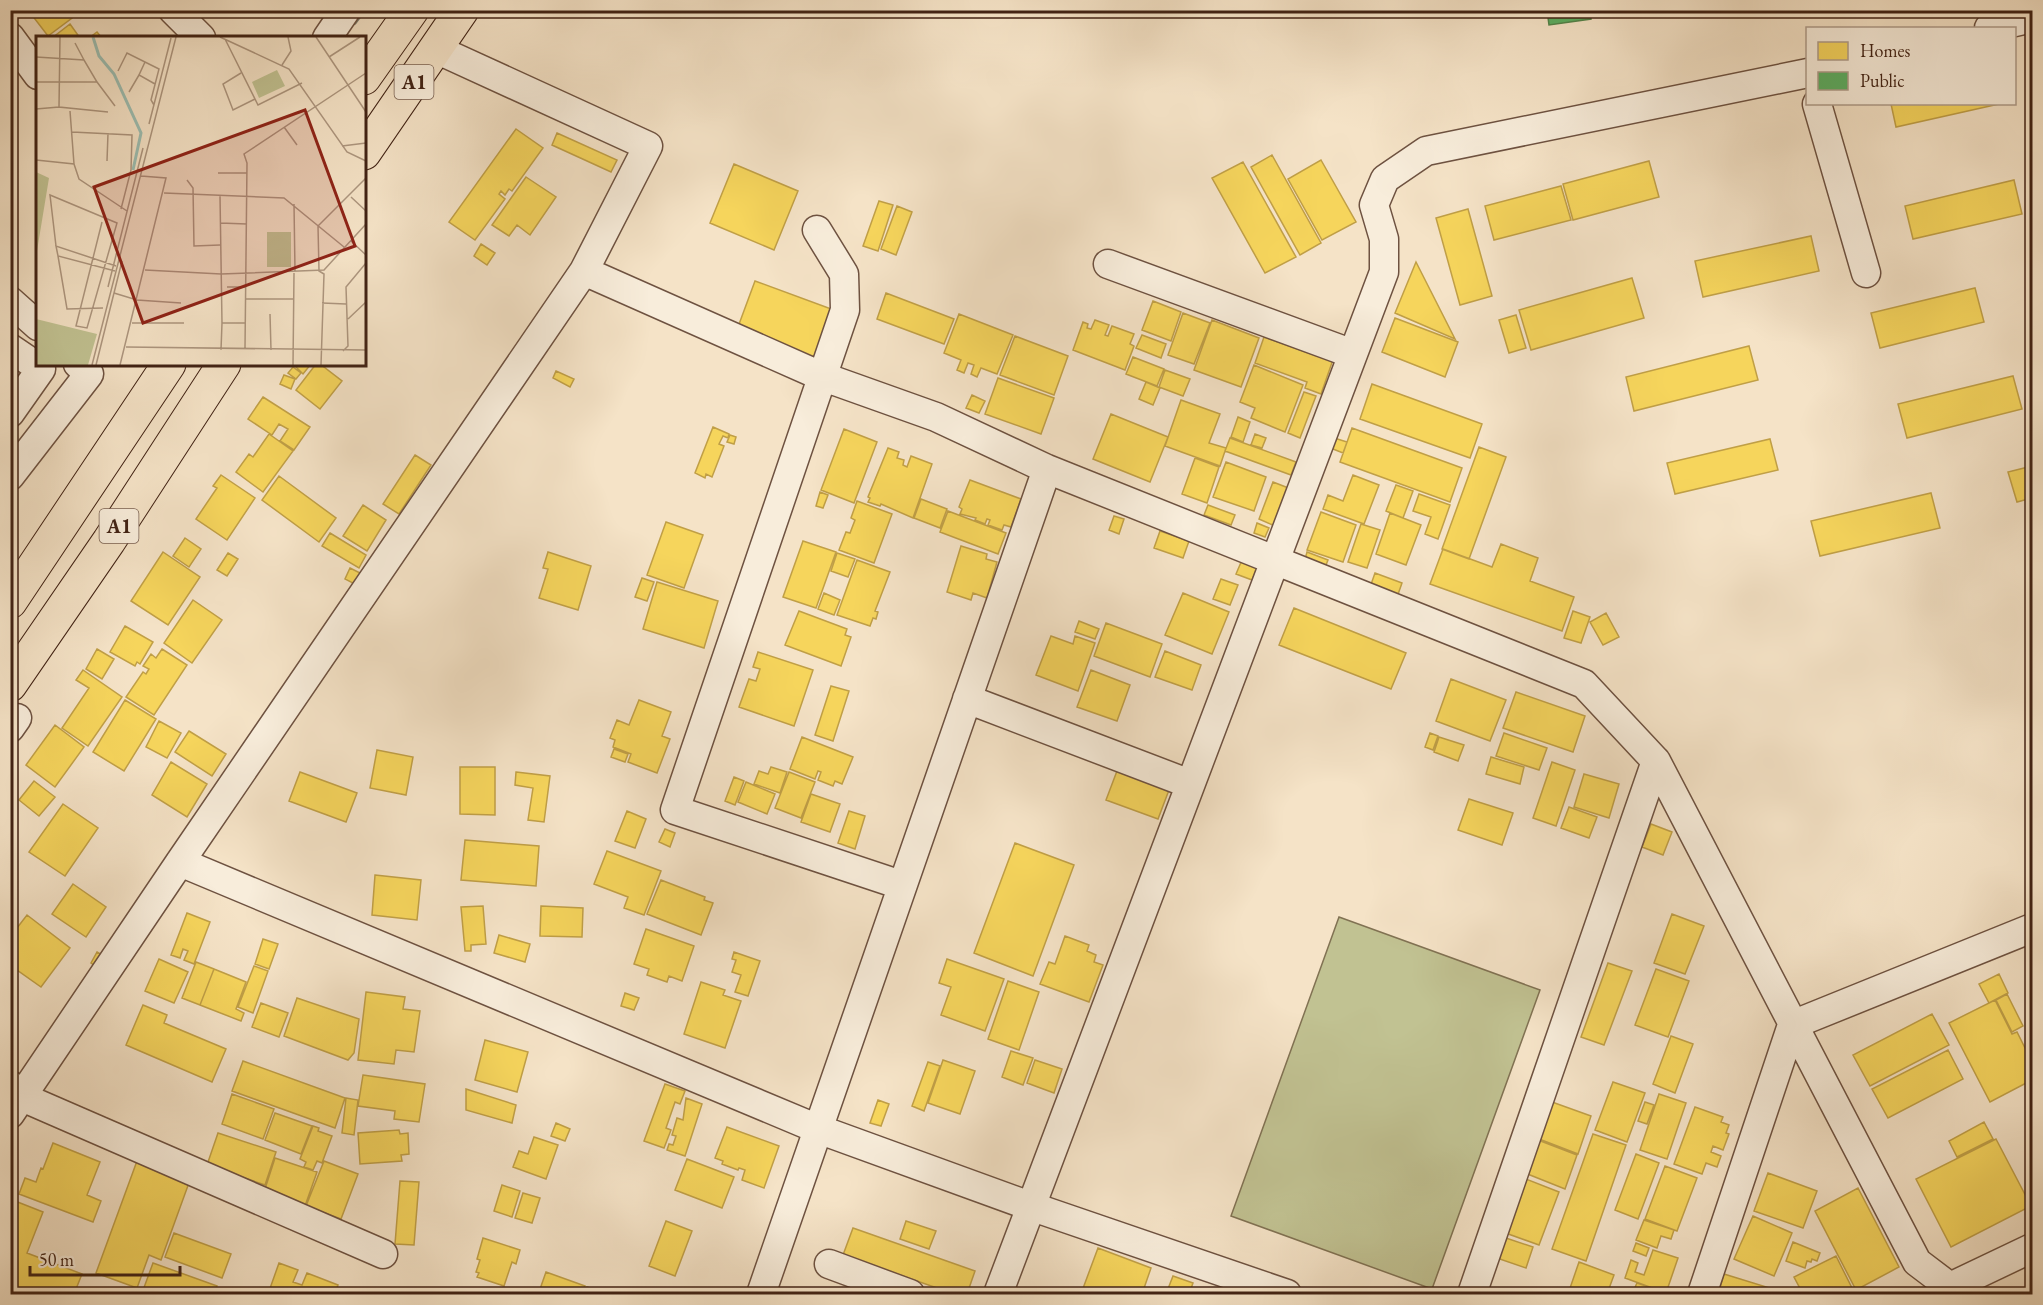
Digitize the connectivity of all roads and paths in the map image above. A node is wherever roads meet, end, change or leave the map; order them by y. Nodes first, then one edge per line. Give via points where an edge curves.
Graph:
1 (173, 10) edge
2 (346, 10) edge
3 (412, 10) edge
4 (462, 10) edge
5 (2032, 18) edge
6 (1993, 27) edge
7 (199, 36) edge
8 (328, 36) edge
9 (10, 37) edge
10 (436, 49) junction
11 (36, 72) edge
12 (1806, 73) edge
13 (366, 75) edge
14 (1817, 105) edge
15 (366, 150) edge
16 (817, 230) dead end
17 (1108, 264) dead end
18 (584, 271) junction
19 (1866, 273) dead end
20 (10, 301) edge
21 (36, 325) edge
22 (10, 348) edge
23 (1353, 354) junction
24 (36, 366) edge
25 (37, 366) edge
26 (80, 366) edge
27 (169, 366) edge
28 (223, 366) edge
29 (821, 376) junction
30 (10, 413) edge
31 (1047, 469) junction
32 (10, 476) edge
33 (1275, 560) junction
34 (10, 602) edge
35 (10, 685) edge
36 (967, 699) junction
37 (1656, 761) junction
38 (1190, 784) junction
39 (180, 862) junction
40 (902, 885) junction
41 (2032, 928) edge
42 (1792, 1025) junction
43 (14, 1099) edge
44 (818, 1130) junction
45 (1030, 1206) junction
46 (383, 1254) dead end
47 (2030, 1256) edge
48 (829, 1264) dead end
49 (1944, 1291) edge
50 (761, 1294) edge
51 (910, 1294) edge
52 (998, 1294) edge
53 (1287, 1294) edge
54 (1472, 1294) edge
55 (1702, 1294) edge

1 - 7 street
2 - 8 street
3 - 13 main road, A1
4 - 10 main road, A1
5 - 6 street
9 - 11 street
10 - 15 main road, A1
10 - 18 street via 648,146
12 - 23 street via 1426,151 1384,179 1374,205 1384,239 1384,272
14 - 19 street
16 - 29 street via 844,274 845,310
17 - 23 street
18 - 29 street
18 - 39 street
20 - 21 street
22 - 24 street
23 - 33 street
25 - 30 street via 41,369
26 - 32 street via 89,374
27 - 34 main road, A1
28 - 35 main road, A1
29 - 31 street via 936,417
29 - 40 street via 675,810
31 - 33 street
31 - 36 street
33 - 37 street via 1584,684
33 - 38 street
36 - 38 street
36 - 40 street
37 - 42 street
37 - 54 street
38 - 45 street
39 - 43 street
39 - 44 street
40 - 44 street
41 - 42 street
42 - 49 street via 1917,1262
42 - 55 street
43 - 46 street
44 - 45 street
44 - 50 street
45 - 52 street
45 - 53 street
47 - 49 street
48 - 51 street

